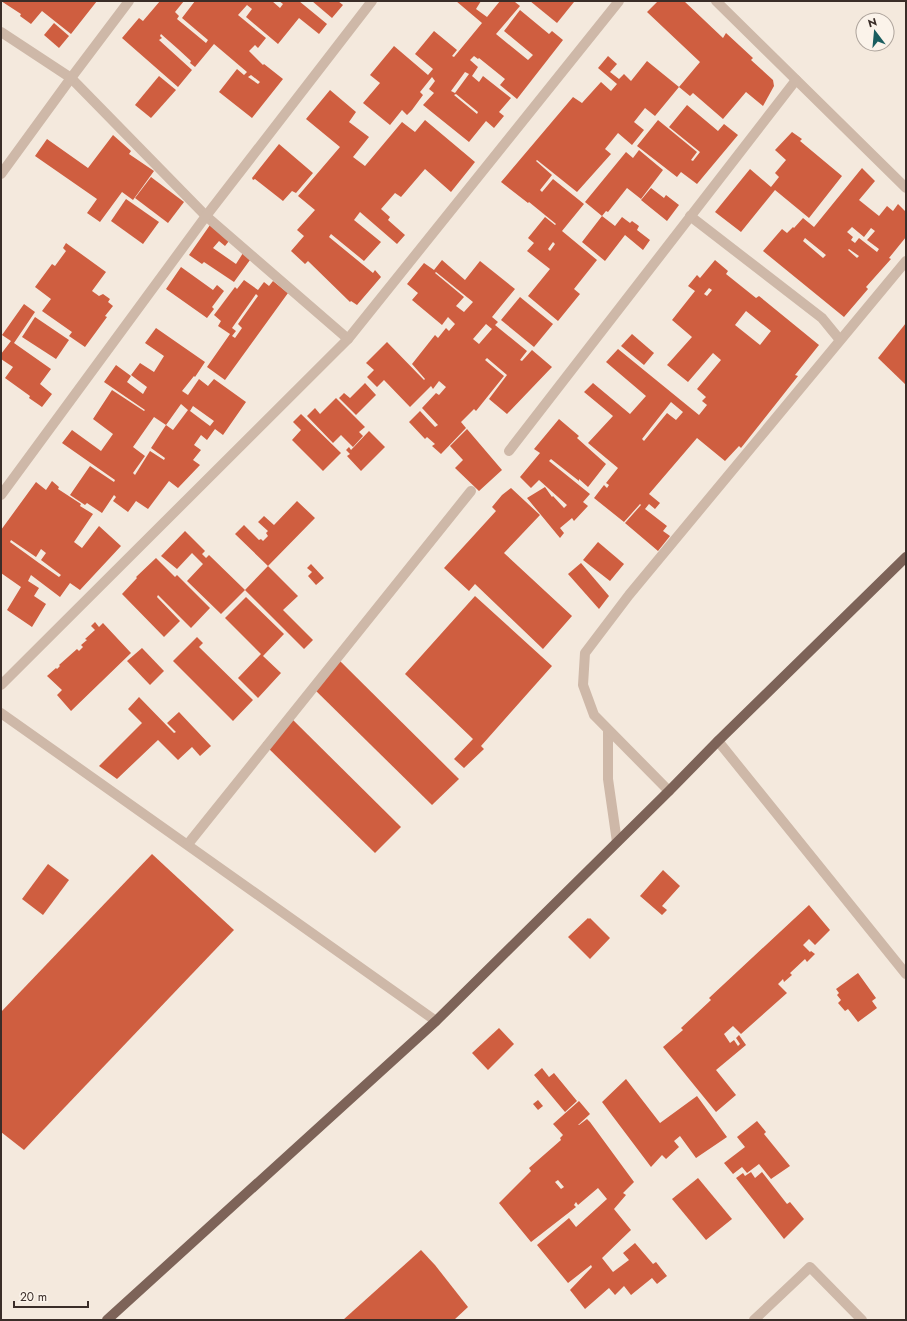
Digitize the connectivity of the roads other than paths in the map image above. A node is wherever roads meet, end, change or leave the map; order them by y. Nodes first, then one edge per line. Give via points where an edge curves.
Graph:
1 (129, 1) edge
2 (372, 1) edge
3 (619, 1) edge
4 (716, 1) edge
5 (1, 32) edge
6 (71, 78) junction
7 (796, 80) junction
8 (1, 174) edge
9 (906, 188) edge
10 (206, 216) junction
11 (690, 216) junction
12 (906, 261) edge
13 (348, 339) junction
14 (840, 340) junction
15 (509, 451) dead end
16 (471, 491) dead end
17 (1, 496) edge
18 (906, 558) edge
19 (1, 685) edge
20 (1, 713) edge
21 (608, 730) junction
22 (718, 741) junction
23 (669, 791) junction
24 (617, 842) junction
25 (188, 844) junction
26 (906, 974) edge
27 (436, 1021) junction
28 (107, 1320) edge
29 (754, 1320) edge
30 (862, 1320) edge

1 - 6 street
2 - 10 street
3 - 13 street
4 - 7 street
5 - 6 street
6 - 8 street
6 - 10 street
7 - 9 street
7 - 11 street
10 - 13 street
10 - 17 street
11 - 14 street via 822,318
11 - 15 street
12 - 14 street
13 - 19 street
14 - 21 street via 629,595 586,653 583,685 594,715
16 - 25 street
18 - 22 main road
20 - 25 street
21 - 23 street
21 - 24 street via 608,779
22 - 23 main road
22 - 26 street
23 - 24 main road
24 - 27 main road
25 - 27 street
27 - 28 main road
29 - 30 street via 810,1267

